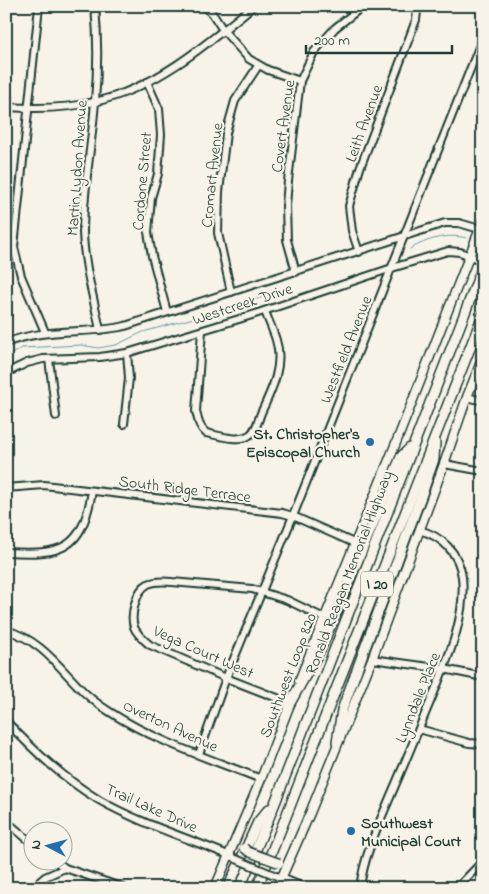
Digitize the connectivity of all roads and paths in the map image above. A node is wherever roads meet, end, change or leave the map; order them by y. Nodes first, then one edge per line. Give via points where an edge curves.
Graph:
1 (39, 6) edge
2 (95, 6) edge
3 (203, 6) edge
4 (253, 6) edge
5 (363, 6) edge
6 (415, 6) edge
7 (223, 30) junction
8 (483, 37) edge
9 (258, 66) junction
10 (300, 81) junction
11 (147, 82) junction
12 (95, 102) junction
13 (6, 106) edge
14 (28, 108) junction
15 (482, 227) edge
16 (405, 236) junction
17 (359, 252) junction
18 (470, 255) junction
19 (483, 261) edge
20 (483, 266) edge
21 (392, 268) junction
22 (296, 272) junction
23 (232, 292) junction
24 (265, 311) junction
25 (167, 312) junction
26 (483, 315) edge
27 (100, 330) junction
28 (202, 331) junction
29 (45, 332) junction
30 (6, 343) edge
31 (127, 352) junction
32 (483, 357) edge
33 (49, 358) junction
34 (6, 373) edge
35 (467, 396) junction
36 (483, 401) edge
37 (56, 416) dead end
38 (124, 424) dead end
39 (435, 435) junction
40 (414, 444) junction
41 (444, 464) junction
42 (483, 471) edge
43 (6, 488) edge
44 (92, 491) junction
45 (294, 516) junction
46 (419, 530) junction
47 (354, 543) junction
48 (6, 552) edge
49 (262, 591) junction
50 (324, 618) junction
51 (6, 630) edge
52 (372, 659) junction
53 (444, 669) junction
54 (483, 677) edge
55 (226, 678) junction
56 (290, 704) junction
57 (6, 721) edge
58 (419, 729) junction
59 (337, 742) junction
60 (483, 744) edge
61 (198, 754) junction
62 (261, 779) junction
63 (275, 803) junction
64 (6, 821) edge
65 (244, 822) junction
66 (22, 835) edge
67 (233, 858) junction
68 (291, 858) junction
69 (483, 861) edge
70 (72, 870) edge
71 (55, 872) edge
72 (278, 876) junction
73 (32, 888) edge
74 (124, 888) edge
75 (215, 888) edge
76 (228, 888) edge
77 (240, 888) edge
78 (256, 888) edge
79 (277, 888) edge
80 (306, 888) edge
81 (360, 888) edge
82 (457, 888) edge

1 - 14 street
2 - 12 street, Martin Lydon Avenue via 98,45
3 - 7 street
4 - 7 street
5 - 10 street, Covert Avenue via 319,46
6 - 17 street, Leith Avenue via 416,20 360,168 349,206
7 - 9 street
7 - 11 street
8 - 16 street, Westfield Avenue
9 - 10 street
9 - 23 street, Cromart Avenue via 235,102 226,133 219,192 218,233
10 - 22 street, Covert Avenue via 286,206 287,240
11 - 12 street
11 - 25 street, Cordone Street via 159,109 161,135 148,232
12 - 14 street
12 - 27 street, Martin Lydon Avenue via 83,232 84,254
13 - 14 street
14 - 29 street via 14,247 21,276
15 - 16 street, Westcreek Drive via 445,223
15 - 18 main road, Southwest Loop 820
16 - 17 street, Westcreek Drive
16 - 21 street, Westfield Avenue
17 - 22 street, Westcreek Drive
18 - 19 street, Westcreek Drive
18 - 21 street, Westcreek Drive via 448,251
18 - 47 main road, Southwest Loop 820
20 - 40 highway, Ronald Reagan Memorial Highway / I 20
21 - 24 street, Westcreek Drive
21 - 45 street, Westfield Avenue
22 - 23 street, Westcreek Drive
23 - 25 street, Westcreek Drive
24 - 28 street, Westcreek Drive
24 - 28 street via 276,340 278,371 254,431 247,437 206,433 198,422
25 - 27 street, Westcreek Drive via 125,326
26 - 39 highway, Ronald Reagan Memorial Highway / I 20
27 - 29 street, Westcreek Drive
28 - 31 street, Westcreek Drive
29 - 30 street, Westcreek Drive
31 - 33 street, Westcreek Drive via 100,357
31 - 38 street via 129,378
32 - 35 main road
33 - 34 street, Westcreek Drive via 27,363
33 - 37 street
35 - 36 street
35 - 41 main road
39 - 59 highway via 434,459 345,703
39 - 78 highway, Ronald Reagan Memorial Highway / I 20
40 - 56 highway via 401,456 320,648
40 - 63 highway, Ronald Reagan Memorial Highway / I 20
41 - 42 street
41 - 46 main road
43 - 44 street, South Ridge Terrace via 44,485
44 - 45 street, South Ridge Terrace
44 - 48 street via 82,529 65,547 37,553
45 - 47 street, South Ridge Terrace
45 - 49 street, Westfield Avenue
46 - 52 main road
46 - 53 street, Lynndale Place via 445,542 459,564 462,577 457,626
47 - 50 main road, Southwest Loop 820
49 - 50 street
49 - 55 street, Westfield Avenue
49 - 55 street, Vega Court West via 161,581 146,585 136,602 134,628 143,640
50 - 56 main road, Southwest Loop 820
51 - 61 street, Overton Avenue via 22,636 49,654 79,688 109,712
52 - 53 street
52 - 59 main road
53 - 54 street
53 - 58 street, Lynndale Place
55 - 56 street, Vega Court West
55 - 61 street, Westfield Avenue
56 - 62 main road, Southwest Loop 820
57 - 67 street, Trail Lake Drive via 38,755 100,800
58 - 60 street
58 - 81 street, Lynndale Place via 366,856
59 - 68 main road
61 - 62 street, Overton Avenue
62 - 65 main road, Southwest Loop 820
63 - 76 highway via 258,822
63 - 77 highway, Ronald Reagan Memorial Highway / I 20
64 - 66 street
65 - 67 main road, Southwest Loop 820
65 - 68 main road, bridge via 244,848 249,852 279,863
67 - 72 street, Trail Lake Drive, bridge
67 - 75 main road, Southwest Loop 820
68 - 72 main road
69 - 82 street
70 - 74 street
71 - 73 street
72 - 79 main road
72 - 80 street, Trail Lake Drive

